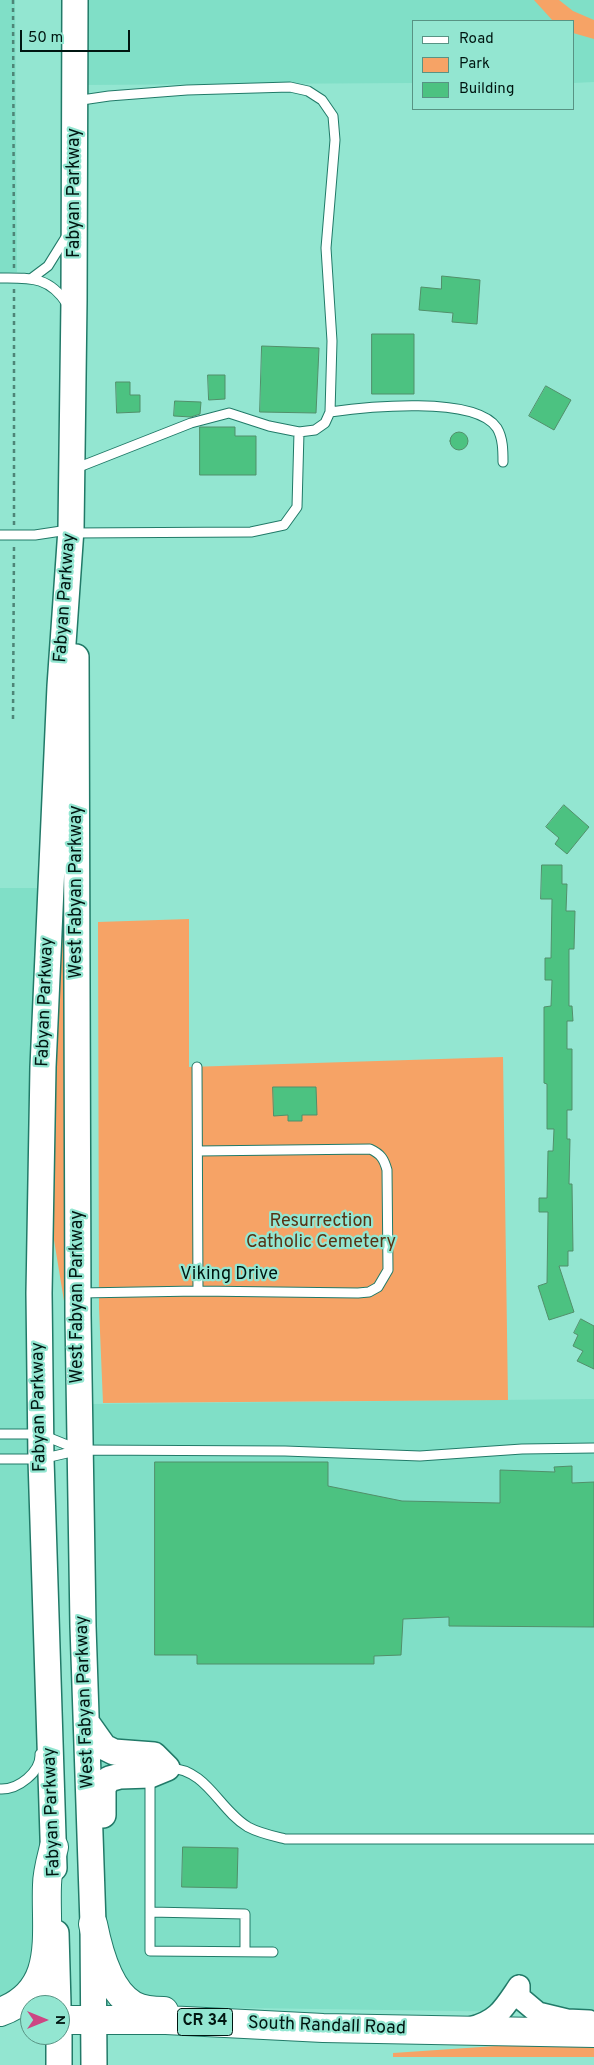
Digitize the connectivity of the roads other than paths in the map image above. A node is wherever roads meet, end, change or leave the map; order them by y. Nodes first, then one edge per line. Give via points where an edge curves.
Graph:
1 (76, 0) edge
2 (75, 101) junction
3 (75, 216) junction
4 (0, 278) edge
5 (32, 278) junction
6 (74, 315) junction
7 (330, 412) junction
8 (299, 432) junction
9 (503, 462) dead end
10 (71, 470) junction
11 (70, 532) junction
12 (0, 535) edge
13 (197, 1068) dead end
14 (198, 1151) junction
15 (198, 1291) junction
16 (78, 1294) junction
17 (0, 1434) edge
18 (40, 1434) junction
19 (594, 1448) edge
20 (80, 1450) junction
21 (0, 1459) edge
22 (41, 1459) junction
23 (47, 1643) junction
24 (39, 1675) dead end
25 (86, 1723) junction
26 (39, 1741) dead end
27 (158, 1771) junction
28 (0, 1789) edge
29 (594, 1839) edge
30 (54, 1847) junction
31 (150, 1912) junction
32 (93, 1924) junction
33 (245, 1952) junction
34 (273, 1952) dead end
35 (58, 1995) edge
36 (0, 2012) edge
37 (20, 2020) edge
38 (70, 2020) edge
39 (94, 2020) junction
40 (0, 2021) edge
41 (594, 2021) edge
42 (271, 2026) junction
43 (460, 2031) junction
44 (594, 2033) edge
45 (59, 2045) edge
46 (59, 2065) edge
47 (94, 2065) edge

1 - 2 main road, Fabyan Parkway
2 - 3 main road, Fabyan Parkway
2 - 7 lane via 187,90 290,87 308,91 322,100 333,116 335,140 326,248 332,341
3 - 5 lane via 48,266
3 - 6 main road, Fabyan Parkway
4 - 5 lane
5 - 6 lane via 53,288
6 - 10 main road, Fabyan Parkway
7 - 8 lane via 325,423 315,430
7 - 9 lane via 411,404 474,413 497,428 503,445
8 - 10 lane via 230,413 191,423
8 - 11 lane via 297,507 284,525 251,532
10 - 11 main road, Fabyan Parkway
11 - 12 lane
11 - 16 main road, West Fabyan Parkway via 77,672
11 - 18 main road, Fabyan Parkway via 59,696 43,1067
13 - 14 lane
14 - 15 lane
14 - 15 lane, Viking Drive via 370,1149 378,1152 387,1170 388,1252 388,1270 378,1287 369,1292
15 - 16 lane, Viking Drive
16 - 20 main road, West Fabyan Parkway
17 - 18 lane
18 - 20 lane
18 - 22 main road, Fabyan Parkway
19 - 20 lane via 420,1456 285,1451
20 - 22 lane
20 - 25 main road, West Fabyan Parkway
21 - 22 lane
22 - 23 main road, Fabyan Parkway
23 - 24 lane
23 - 30 main road, Fabyan Parkway
25 - 27 main road via 104,1747 114,1752 154,1755
25 - 32 main road, West Fabyan Parkway
26 - 28 lane via 40,1761 33,1773 20,1784
27 - 29 lane via 182,1768 206,1784 248,1827 285,1839
27 - 31 lane
27 - 32 main road via 109,1779 103,1787 102,1874
30 - 35 main road, Fabyan Parkway
30 - 36 main road via 47,1883 47,1953 43,1971 37,1985 24,1999
31 - 33 lane via 245,1914
31 - 33 lane via 150,1951
32 - 39 main road, West Fabyan Parkway
32 - 42 main road via 98,1950 109,1974 133,2005 154,2011 234,2013
33 - 34 lane
37 - 40 main road
38 - 39 main road, South Randall Road / CR 34
39 - 42 main road, South Randall Road / CR 34
39 - 47 main road, West Fabyan Parkway
41 - 43 street via 567,2020 538,2013 519,1997 519,1986 494,2020
42 - 43 main road, South Randall Road / CR 34
43 - 44 main road, South Randall Road / CR 34
45 - 46 main road

